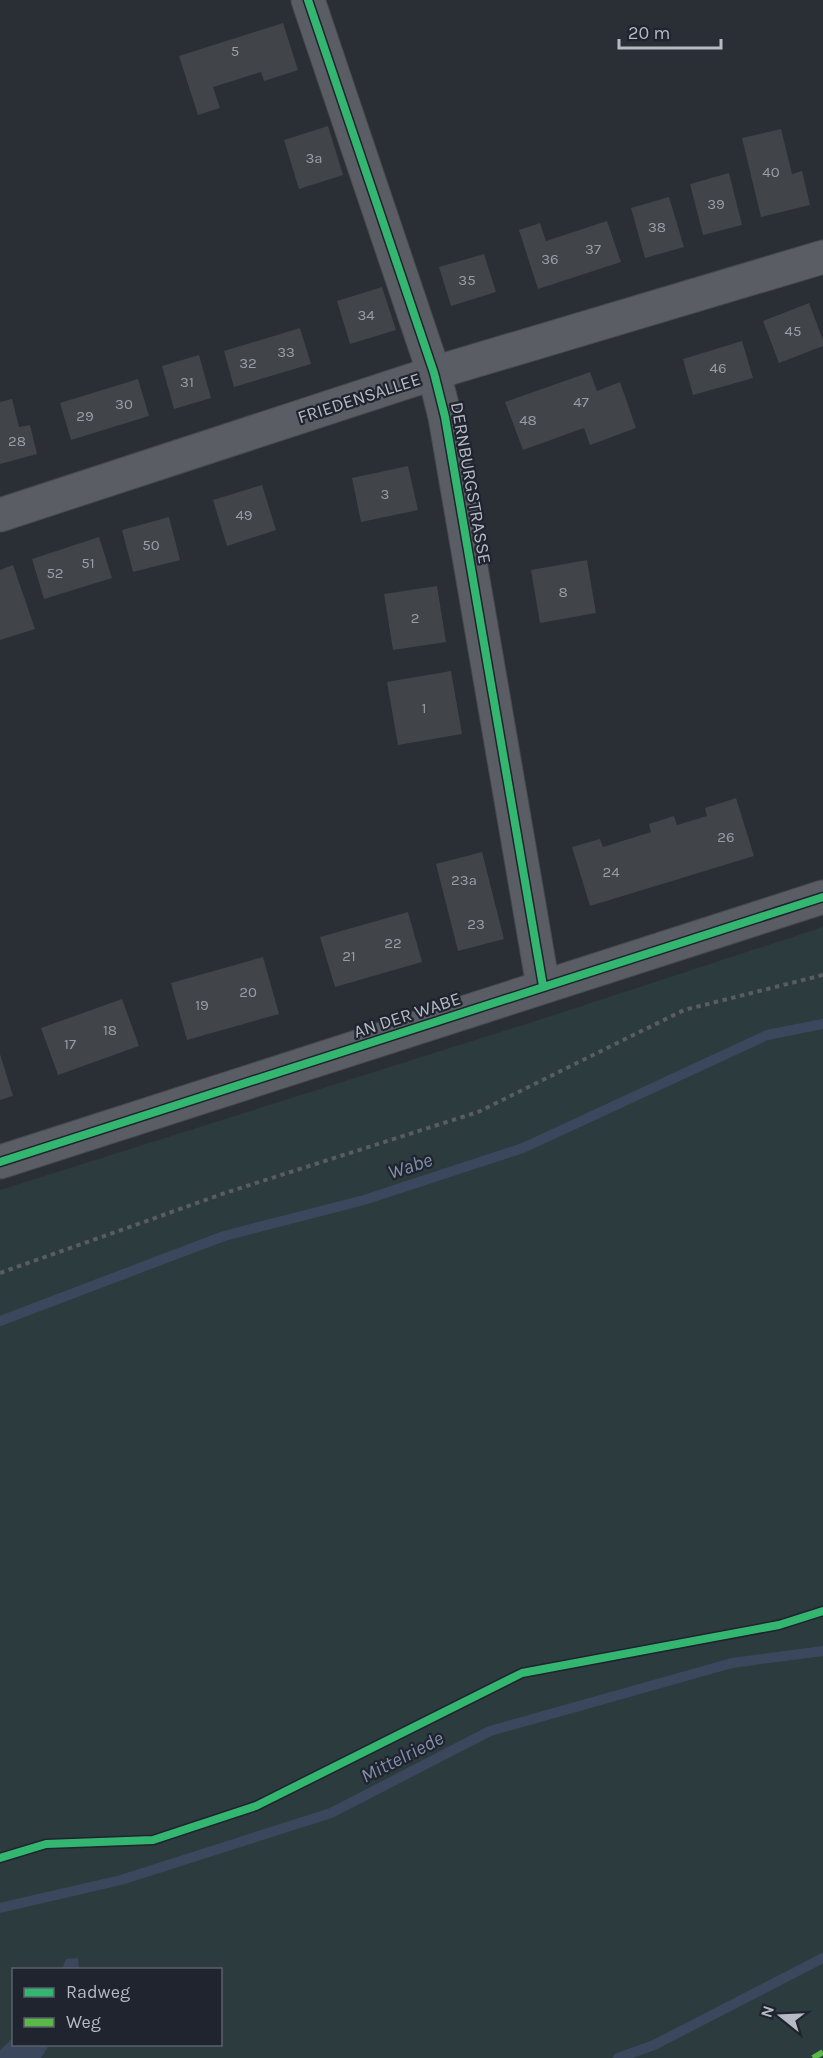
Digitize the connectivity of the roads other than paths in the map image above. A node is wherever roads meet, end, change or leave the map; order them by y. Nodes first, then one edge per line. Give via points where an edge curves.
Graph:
1 (308, 0) edge
2 (823, 257) edge
3 (434, 373) junction
4 (0, 515) edge
5 (823, 897) edge
6 (543, 986) junction
7 (0, 1162) edge

1 - 3 street, DERNBURGSTRASSE
2 - 3 street, FRIEDENSALLEE
3 - 4 street, FRIEDENSALLEE
3 - 6 street, DERNBURGSTRASSE via 446,417
5 - 6 street, AN DER WABE
6 - 7 street, AN DER WABE

